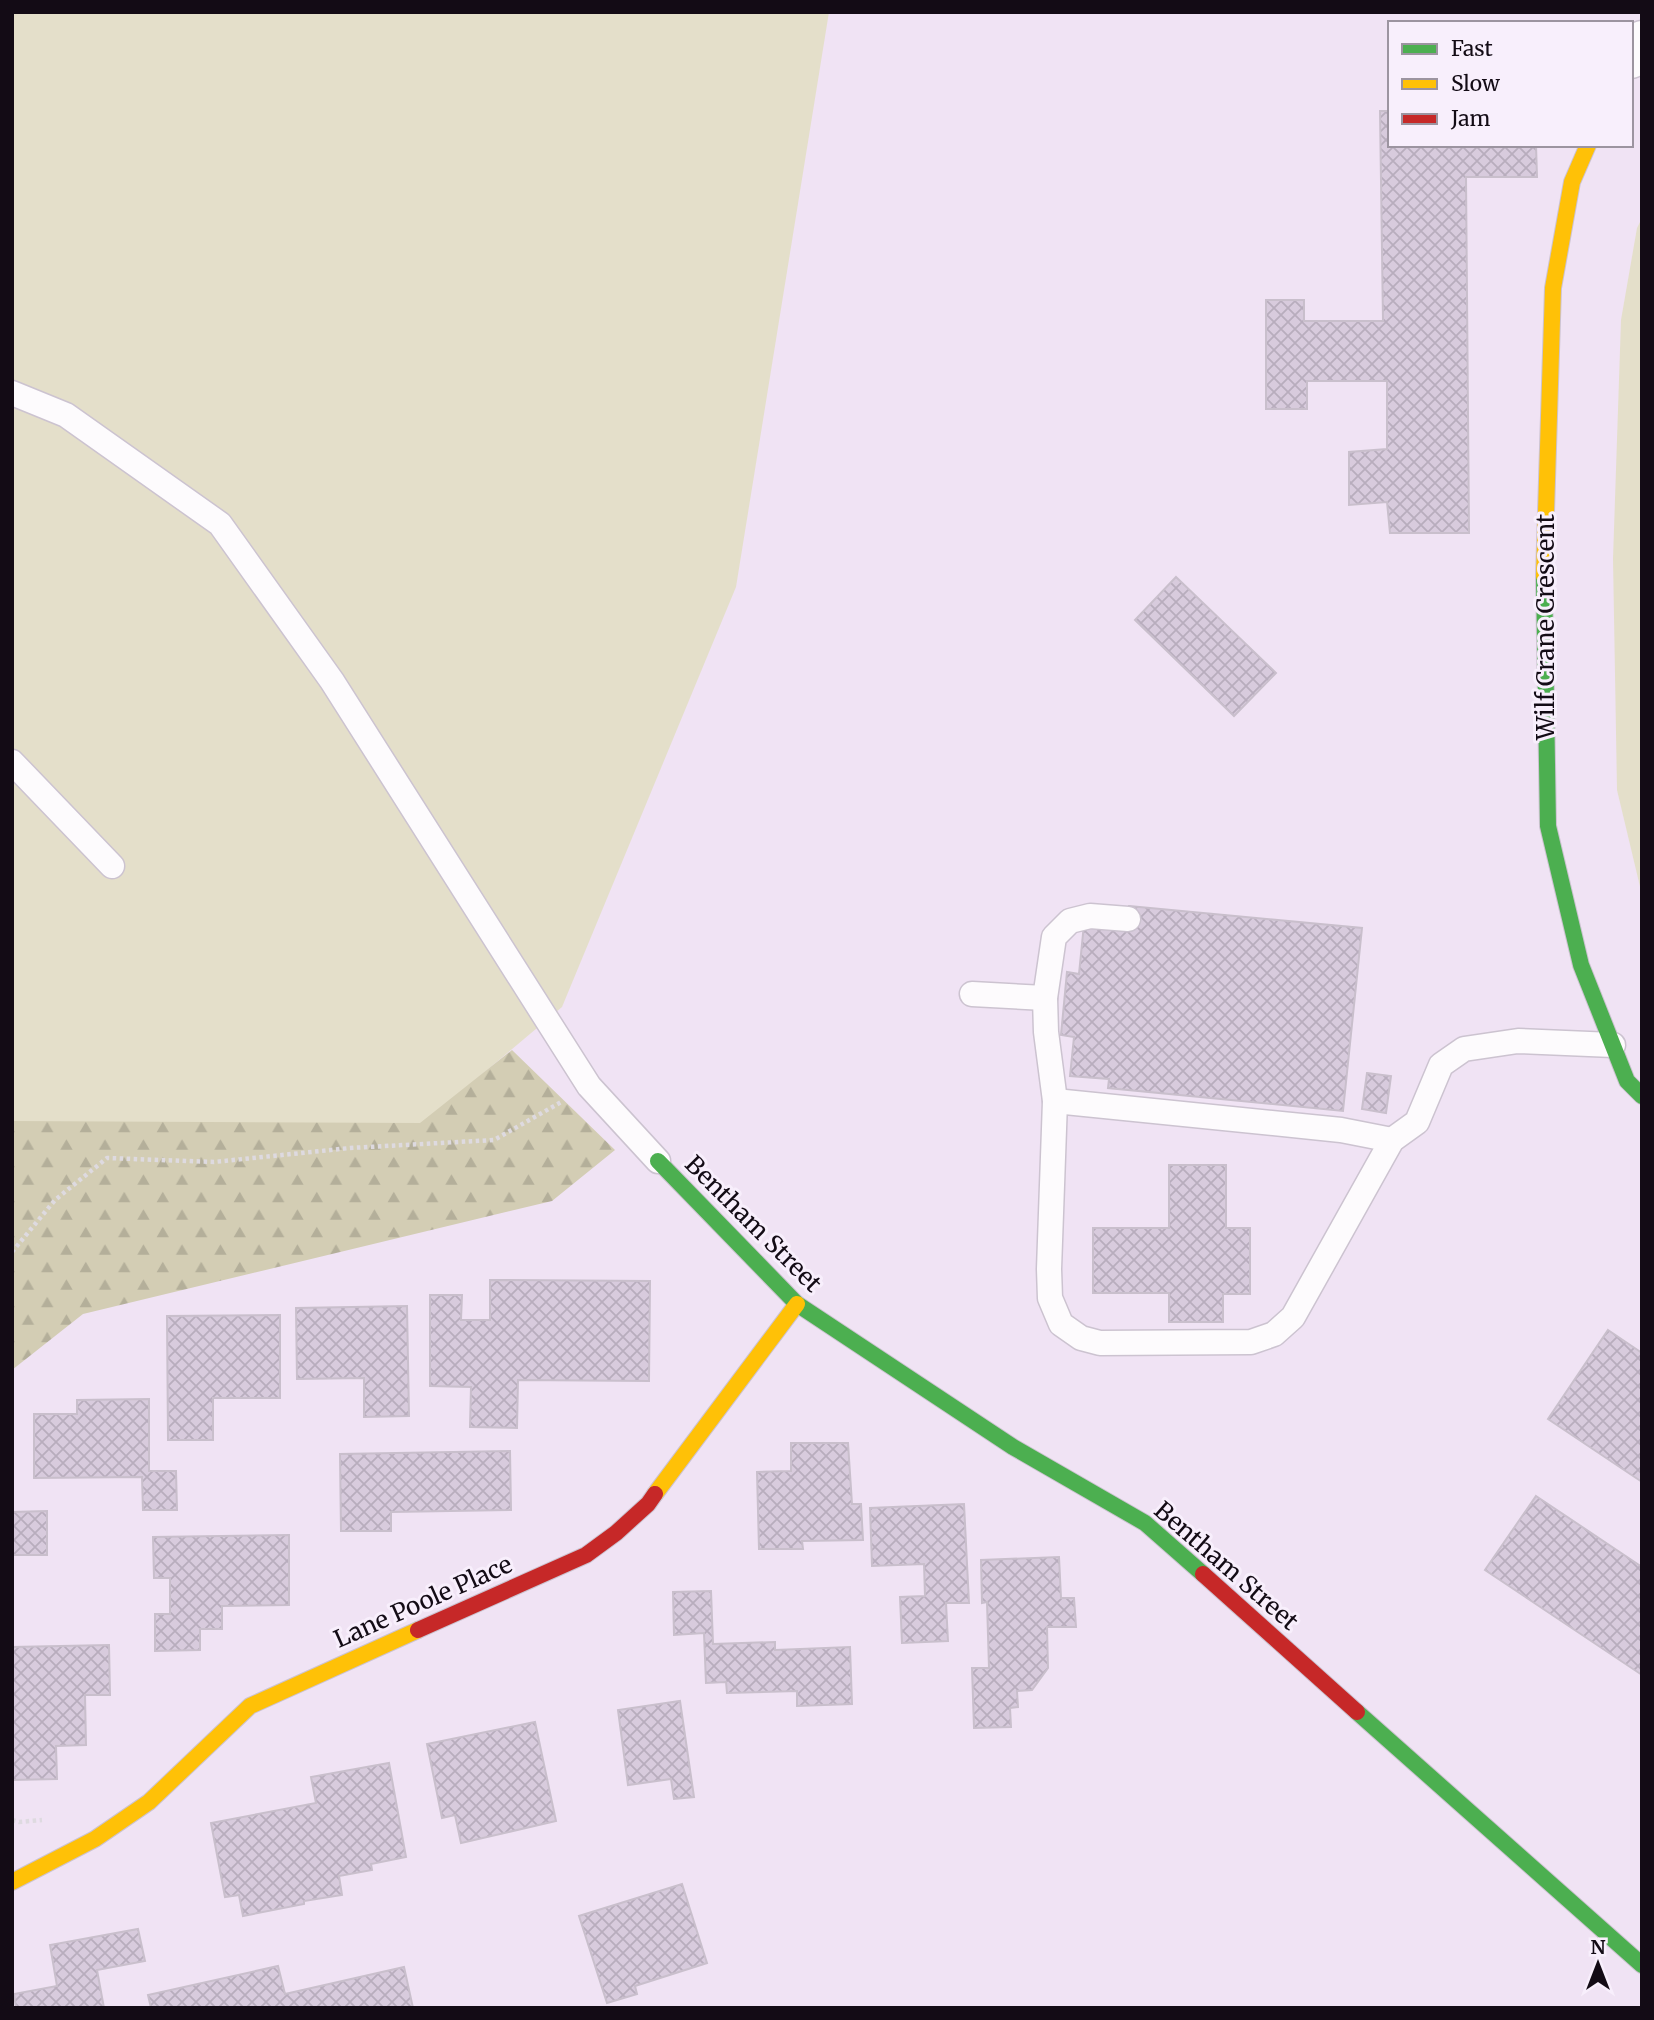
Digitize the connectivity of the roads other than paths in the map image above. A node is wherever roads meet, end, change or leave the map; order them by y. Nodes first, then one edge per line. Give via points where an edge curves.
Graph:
1 (1642, 40) edge
2 (1633, 56) edge
3 (1587, 147) edge
4 (12, 393) edge
5 (12, 762) edge
6 (112, 866) dead end
7 (1128, 919) dead end
8 (972, 994) dead end
9 (1045, 998) junction
10 (1613, 1045) junction
11 (1642, 1096) edge
12 (1055, 1101) junction
13 (1392, 1140) junction
14 (657, 1161) joint
15 (797, 1304) junction
16 (12, 1882) edge
17 (1642, 1965) edge

1 - 2 street
3 - 10 street, Wilf Crane Crescent via 1572,182 1553,288 1544,562 1548,825 1581,965
4 - 14 lane via 66,415 220,524 332,681 589,1086
5 - 6 lane
7 - 9 lane via 1090,916 1070,921 1054,937
8 - 9 lane
9 - 12 lane
10 - 11 street, Wilf Crane Crescent via 1627,1081
10 - 13 lane via 1518,1041 1464,1049 1441,1065 1417,1122
12 - 13 lane via 1341,1130
12 - 13 lane via 1050,1298 1062,1324 1081,1338 1100,1343 1251,1342 1274,1334 1293,1317
14 - 15 street, Bentham Street
15 - 16 street, Lane Poole Place via 648,1504 616,1533 586,1555 250,1706 149,1802 95,1839
15 - 17 street, Bentham Street via 1013,1447 1145,1523

